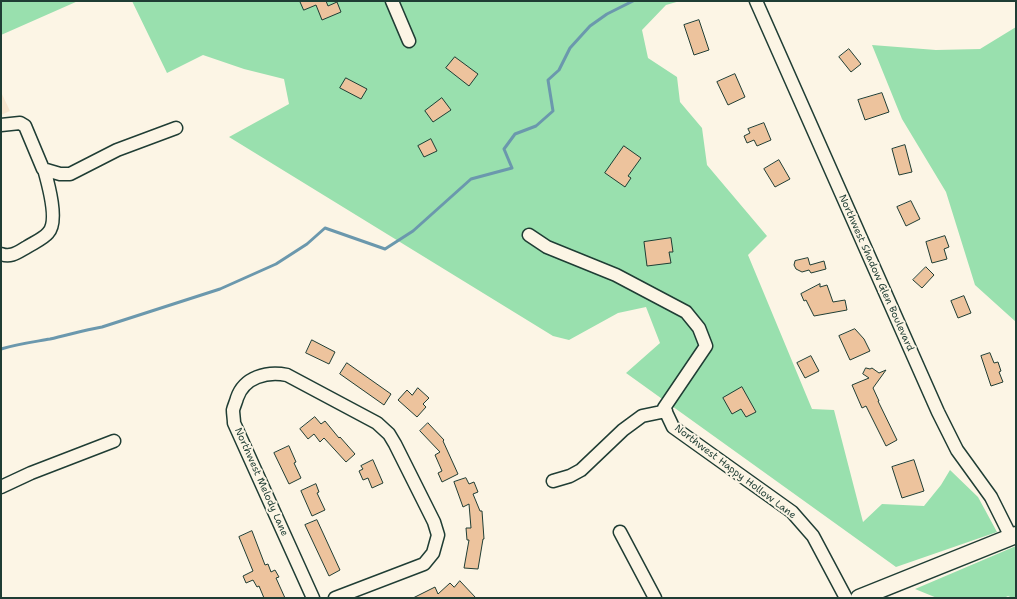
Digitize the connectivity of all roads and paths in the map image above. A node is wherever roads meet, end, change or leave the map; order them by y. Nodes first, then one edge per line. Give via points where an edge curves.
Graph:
1 (392, 1) edge
2 (756, 1) edge
3 (409, 41) dead end
4 (1, 125) edge
5 (176, 128) dead end
6 (44, 169) junction
7 (529, 235) dead end
8 (1, 254) edge
9 (666, 411) junction
10 (114, 441) dead end
11 (553, 481) dead end
12 (1, 487) edge
13 (620, 532) dead end
14 (1013, 536) edge
15 (313, 598) edge
16 (335, 598) edge
17 (655, 598) edge
18 (846, 598) edge
19 (858, 598) edge

1 - 3 street
2 - 14 street, Northwest Shadow Glen Boulevard via 938,412 957,450 991,497
4 - 6 street via 20,122 25,126
5 - 6 street via 117,150 70,174
6 - 8 street via 52,201 51,229 17,253 10,256
7 - 9 street via 547,247 616,275 686,312 699,328 706,346 664,408
9 - 11 street via 642,416 623,430 582,470
9 - 18 street, Northwest Happy Hollow Lane via 673,427 792,512 813,536
10 - 12 street
13 - 17 street
14 - 19 main road
15 - 16 street, Northwest Melody Lane via 234,423 233,408 239,393 245,384 266,373 287,375 377,423 395,444 434,522 438,536 433,553 424,564

